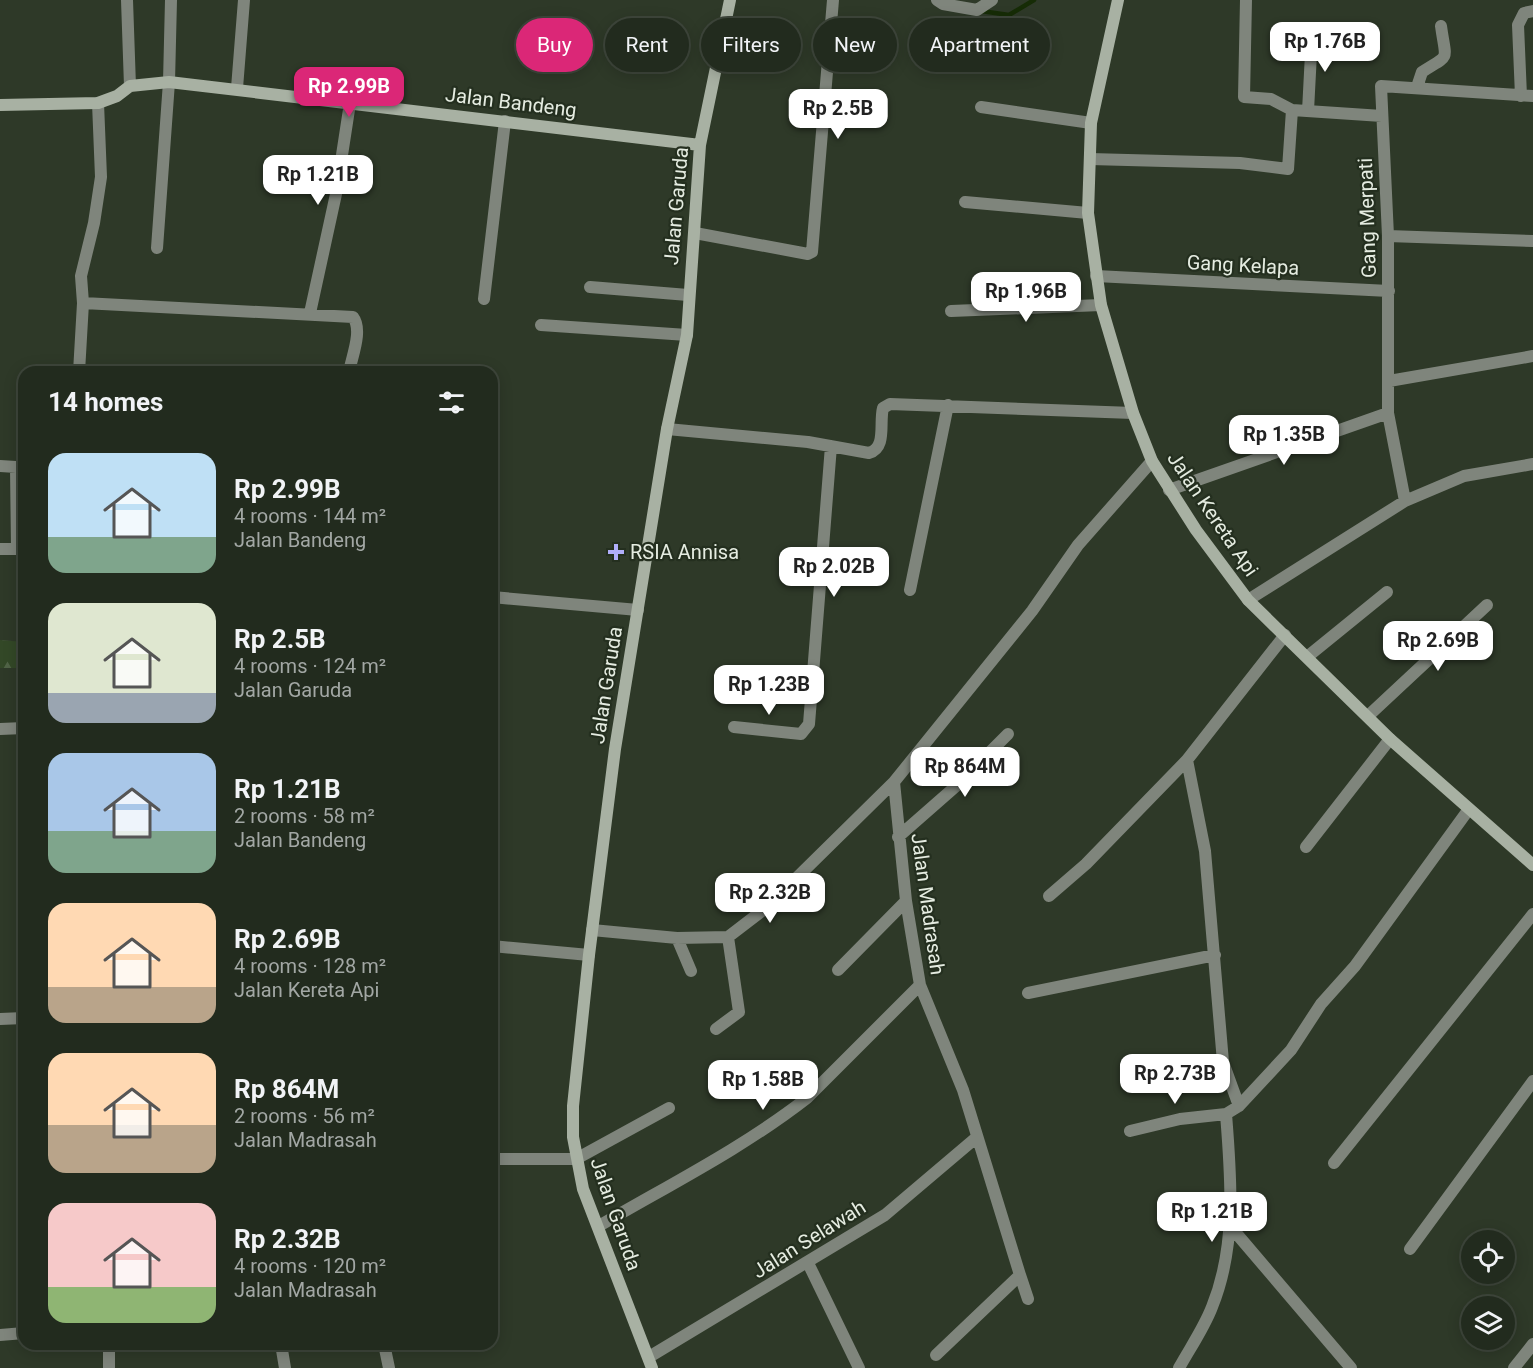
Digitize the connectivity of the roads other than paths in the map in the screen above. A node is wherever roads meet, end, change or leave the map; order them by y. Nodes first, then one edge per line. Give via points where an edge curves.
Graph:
1 (127, 0) edge
2 (171, 0) edge
3 (244, 0) edge
4 (730, 0) edge
5 (833, 0) edge
6 (937, 0) edge
7 (992, 0) edge
8 (1118, 0) edge
9 (1246, 0) edge
10 (1533, 12) edge
11 (1441, 26) dead end
12 (1312, 34) dead end
13 (169, 82) junction
14 (130, 86) junction
15 (1417, 87) junction
16 (237, 88) junction
17 (1527, 96) edge
18 (98, 103) junction
19 (350, 103) junction
20 (0, 105) edge
21 (981, 107) dead end
22 (1292, 110) junction
23 (1308, 111) junction
24 (1382, 116) junction
25 (505, 121) junction
26 (1091, 123) junction
27 (700, 145) junction
28 (1090, 159) junction
29 (965, 202) dead end
30 (1088, 213) junction
31 (694, 233) junction
32 (1388, 236) junction
33 (1533, 241) edge
34 (157, 248) dead end
35 (1096, 276) junction
36 (590, 287) dead end
37 (1389, 291) junction
38 (688, 295) junction
39 (484, 299) dead end
40 (83, 303) junction
41 (1101, 305) junction
42 (951, 311) dead end
43 (310, 313) junction
44 (541, 325) dead end
45 (687, 335) junction
46 (1533, 356) edge
47 (79, 366) edge
48 (350, 366) edge
49 (1389, 381) junction
50 (948, 405) junction
51 (1133, 413) junction
52 (1388, 413) junction
53 (667, 429) junction
54 (831, 446) junction
55 (1152, 461) junction
56 (1533, 464) edge
57 (0, 466) edge
58 (1169, 490) junction
59 (1405, 501) junction
60 (18, 508) edge
61 (0, 549) edge
62 (18, 549) edge
63 (910, 590) dead end
64 (1387, 592) dead end
65 (498, 598) edge
66 (1248, 600) junction
67 (1487, 605) dead end
68 (638, 610) junction
69 (1285, 635) junction
70 (1307, 657) junction
71 (1368, 716) junction
72 (734, 727) dead end
73 (18, 728) edge
74 (0, 729) edge
75 (1008, 734) dead end
76 (1390, 739) junction
77 (1187, 760) junction
78 (894, 782) junction
79 (1469, 809) junction
80 (898, 837) junction
81 (1306, 847) dead end
82 (1533, 865) edge
83 (1049, 896) dead end
84 (906, 901) junction
85 (1533, 914) edge
86 (592, 930) junction
87 (728, 937) junction
88 (677, 938) junction
89 (498, 946) edge
90 (589, 954) junction
91 (1215, 955) junction
92 (838, 970) dead end
93 (691, 971) dead end
94 (920, 985) junction
95 (1028, 993) dead end
96 (18, 1018) edge
97 (0, 1019) edge
98 (716, 1029) dead end
99 (1533, 1082) edge
100 (1239, 1106) junction
101 (669, 1107) dead end
102 (1226, 1114) junction
103 (1130, 1131) dead end
104 (977, 1137) junction
105 (498, 1159) edge
106 (576, 1159) junction
107 (1334, 1163) dead end
108 (599, 1226) junction
109 (1230, 1226) junction
110 (1410, 1249) dead end
111 (808, 1263) junction
112 (1020, 1275) junction
113 (1028, 1299) dead end
114 (18, 1334) edge
115 (0, 1335) edge
116 (1533, 1344) edge
117 (109, 1350) edge
118 (281, 1350) edge
119 (385, 1350) edge
120 (936, 1355) dead end
121 (650, 1362) edge
122 (109, 1368) edge
123 (285, 1368) edge
124 (389, 1368) edge
125 (859, 1368) edge
126 (1179, 1368) edge
127 (1351, 1368) edge
128 (1514, 1368) edge

1 - 14 street
2 - 13 street
3 - 16 street
4 - 27 street, Jalan Garuda
5 - 31 street via 813,251 808,254
6 - 7 street via 977,10
8 - 26 street, Jalan Kereta Api
9 - 22 street via 1244,97 1271,99
10 - 17 street via 1524,13 1518,25
11 - 15 street via 1445,57 1443,62 1422,72
12 - 23 street
13 - 14 street, Jalan Bandeng
13 - 16 street, Jalan Bandeng
13 - 34 street
14 - 18 street, Jalan Bandeng
15 - 17 street, Gang Merpati
15 - 24 street, Gang Merpati via 1381,86
16 - 19 street, Jalan Bandeng
18 - 20 street, Jalan Bandeng
18 - 40 street via 101,177 81,276
19 - 25 street, Jalan Bandeng
19 - 43 street via 336,194
21 - 26 street
22 - 23 street
22 - 28 street via 1288,169 1240,163
23 - 24 street
24 - 32 street, Gang Merpati
25 - 27 street, Jalan Bandeng
25 - 39 street
26 - 28 street, Jalan Kereta Api
27 - 31 street, Jalan Garuda
28 - 30 street, Jalan Kereta Api
29 - 30 street
30 - 35 street, Jalan Kereta Api
31 - 38 street, Jalan Garuda
32 - 33 street
32 - 37 street, Gang Merpati
35 - 37 street, Gang Kelapa
35 - 41 street, Jalan Kereta Api
36 - 38 street
37 - 49 street, Gang Merpati
38 - 45 street, Jalan Garuda
40 - 43 street
40 - 47 street
41 - 42 street
41 - 51 street, Jalan Kereta Api
43 - 48 street via 353,317 358,323
44 - 45 street
45 - 53 street, Jalan Garuda
46 - 49 street
49 - 52 street, Gang Merpati
50 - 51 street
50 - 54 street via 890,404 883,408 880,446 876,451
50 - 63 street
51 - 55 street, Jalan Kereta Api
52 - 58 street
52 - 59 street, Gang Merpati
53 - 54 street
53 - 68 street, Jalan Garuda
54 - 72 street via 808,724 801,734
55 - 58 street, Jalan Kereta Api
55 - 78 street via 1078,545 1032,611
56 - 59 street via 1464,476
57 - 60 street via 16,467
58 - 66 street, Jalan Kereta Api
59 - 66 street
61 - 62 street
64 - 70 street
65 - 68 street
66 - 69 street, Jalan Kereta Api
67 - 71 street
68 - 86 street, Jalan Garuda via 615,748
69 - 70 street, Jalan Kereta Api
69 - 77 street
70 - 71 street, Jalan Kereta Api
71 - 76 street, Jalan Kereta Api
73 - 74 street
75 - 80 street
76 - 79 street, Jalan Kereta Api
76 - 81 street
77 - 83 street via 1086,864
77 - 91 street via 1205,851
78 - 80 street, Jalan Madrasah
78 - 87 street via 767,907
79 - 82 street, Jalan Kereta Api
79 - 100 street via 1355,966 1321,1004 1291,1050
80 - 84 street, Jalan Madrasah
84 - 92 street
84 - 94 street, Jalan Madrasah
85 - 107 street
86 - 88 street
86 - 90 street, Jalan Garuda
87 - 88 street
87 - 98 street via 739,1012
88 - 93 street
89 - 90 street
90 - 106 street, Jalan Garuda via 573,1106
91 - 95 street
91 - 100 street via 1224,1062
94 - 104 street, Jalan Madrasah via 963,1090
94 - 108 street via 788,1113
96 - 97 street
99 - 110 street
100 - 102 street
101 - 106 street
102 - 103 street via 1180,1119
102 - 109 street
104 - 111 street, Jalan Selawah via 885,1215
104 - 112 street, Jalan Madrasah
105 - 106 street
106 - 108 street, Jalan Garuda via 583,1189
108 - 121 street, Jalan Garuda
109 - 126 street via 1224,1269 1212,1307
109 - 127 street
111 - 121 street, Jalan Selawah
111 - 125 street
112 - 113 street, Jalan Madrasah
112 - 120 street
114 - 115 street
116 - 128 street
117 - 122 street
118 - 123 street
119 - 124 street

